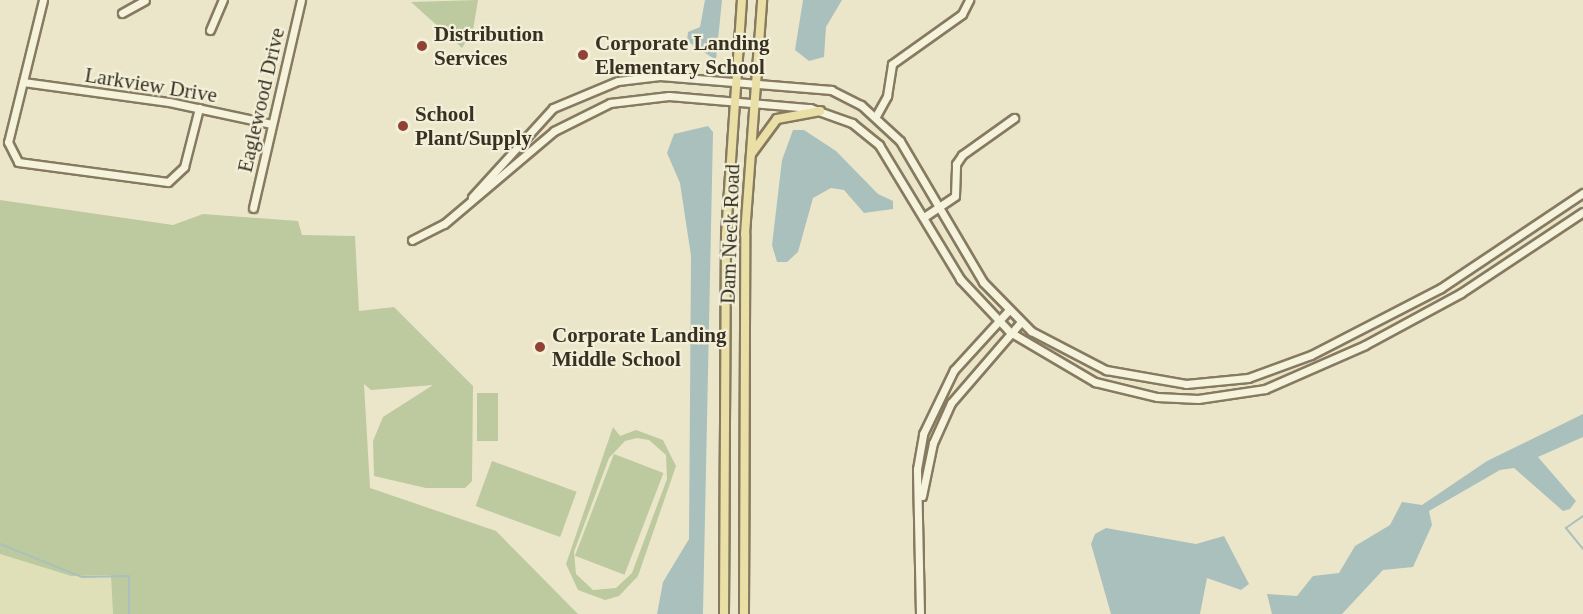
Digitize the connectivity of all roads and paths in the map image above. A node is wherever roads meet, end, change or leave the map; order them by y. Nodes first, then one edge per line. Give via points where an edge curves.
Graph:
1 (43, 0) edge
2 (145, 0) edge
3 (223, 0) edge
4 (301, 0) edge
5 (742, 0) edge
6 (762, 0) edge
7 (969, 0) edge
8 (122, 13) dead end
9 (210, 30) dead end
10 (736, 80) junction
11 (756, 81) junction
12 (23, 82) junction
13 (735, 100) junction
14 (755, 102) junction
15 (199, 108) junction
16 (820, 111) junction
17 (876, 116) junction
18 (1014, 118) dead end
19 (272, 124) junction
20 (750, 156) junction
21 (1583, 193) edge
22 (253, 208) dead end
23 (938, 208) junction
24 (460, 210) junction
25 (1583, 212) edge
26 (1552, 216) junction
27 (924, 217) junction
28 (1562, 227) junction
29 (412, 240) dead end
30 (1009, 310) junction
31 (1401, 310) junction
32 (997, 321) junction
33 (1021, 322) junction
34 (1409, 323) junction
35 (1010, 332) junction
36 (921, 504) junction
37 (724, 614) edge
38 (744, 614) edge
39 (920, 614) edge

1 - 12 street
2 - 8 street
3 - 9 street
4 - 19 street, Eaglewood Drive
5 - 10 main road, Dam Neck Road
6 - 11 main road, Dam Neck Road
7 - 17 street via 962,14 892,64 885,104
10 - 11 street
10 - 13 main road, Dam Neck Road
10 - 24 street via 645,76 563,103 530,128
11 - 14 main road, Dam Neck Road
11 - 17 street via 831,90
12 - 15 street, Larkview Drive
12 - 15 street via 8,142 10,153 24,165 168,182 184,167
13 - 14 street
13 - 24 street via 648,97 593,109 554,131
13 - 37 main road, Dam Neck Road via 726,234
14 - 16 street
14 - 20 main road, Dam Neck Road
15 - 19 street, Larkview Drive
16 - 20 main road via 777,119
16 - 27 street via 852,123 879,145
17 - 23 street via 907,152
18 - 23 street via 962,155 955,170 956,195
19 - 22 street, Eaglewood Drive
20 - 38 main road, Dam Neck Road via 745,234
21 - 26 street
23 - 27 street
23 - 30 street via 983,282
24 - 29 street
25 - 28 street
26 - 28 street
26 - 31 street
27 - 32 street via 960,279
28 - 34 street
30 - 32 street
30 - 33 street
31 - 33 street via 1291,364 1207,383 1162,382 1106,370 1065,352
31 - 34 street
32 - 35 street
32 - 36 street via 954,370 935,401 919,457
33 - 35 street
34 - 35 street via 1289,381 1198,399 1147,395 1095,382
35 - 36 street via 969,377 943,418
36 - 39 street

